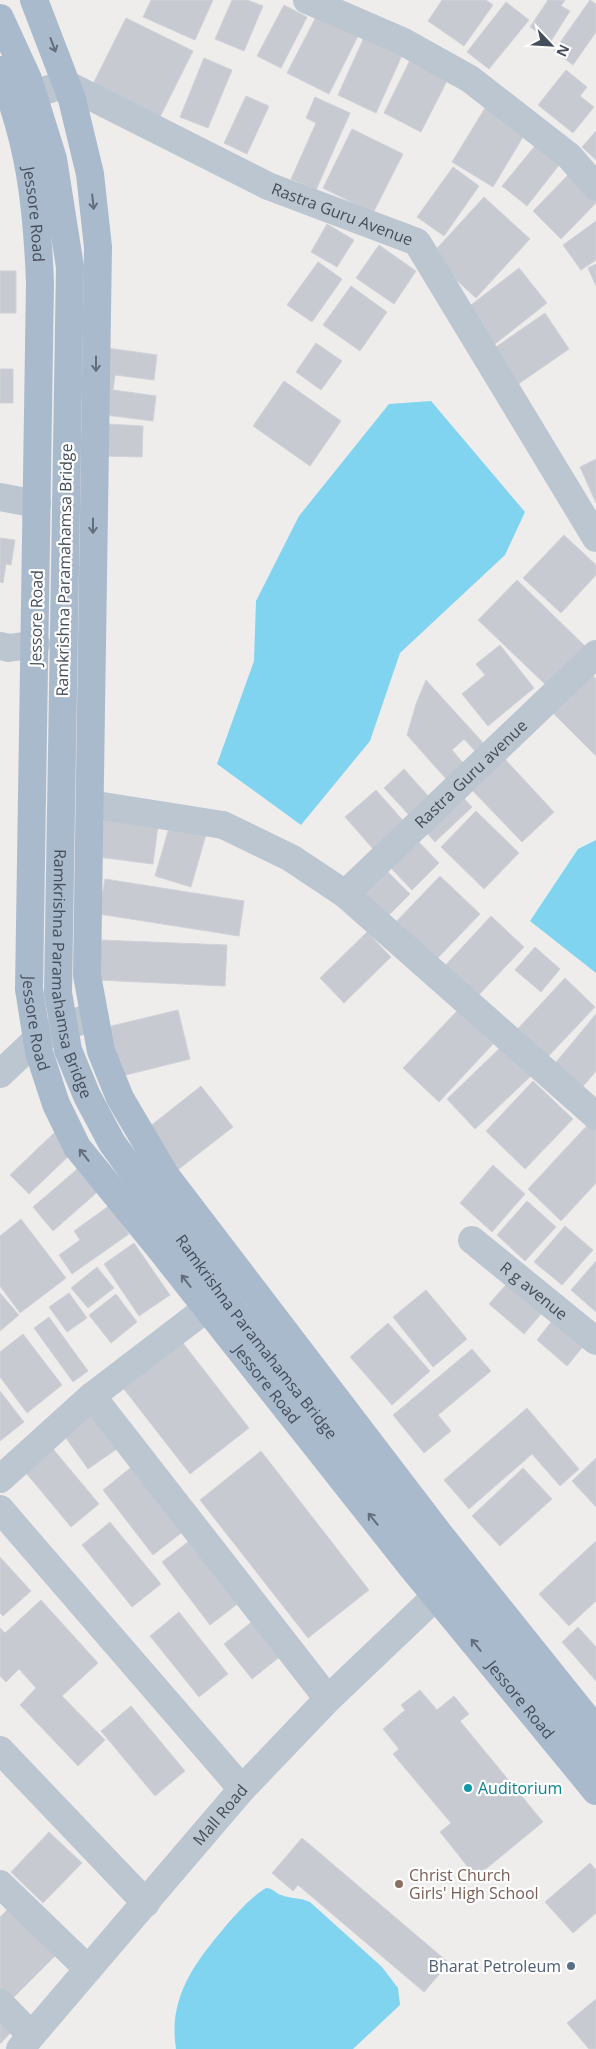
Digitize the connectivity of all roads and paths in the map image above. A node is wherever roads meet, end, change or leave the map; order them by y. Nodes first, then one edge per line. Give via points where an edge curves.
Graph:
1 (307, 0) edge
2 (41, 2) edge
3 (0, 18) edge
4 (0, 70) edge
5 (66, 84) junction
6 (13, 100) junction
7 (596, 187) edge
8 (0, 497) edge
9 (37, 504) junction
10 (596, 538) edge
11 (36, 644) junction
12 (0, 646) edge
13 (596, 654) edge
14 (90, 804) junction
15 (345, 894) junction
16 (94, 1015) junction
17 (37, 1039) junction
18 (0, 1073) edge
19 (596, 1116) edge
20 (472, 1240) dead end
21 (207, 1308) junction
22 (596, 1342) edge
23 (92, 1396) junction
24 (0, 1479) edge
25 (0, 1509) edge
26 (434, 1594) junction
27 (328, 1699) junction
28 (594, 1723) edge
29 (0, 1750) edge
30 (596, 1766) edge
31 (242, 1789) junction
32 (596, 1791) edge
33 (0, 1884) edge
34 (146, 1903) junction
35 (88, 1969) junction
36 (0, 2003) edge
37 (25, 2042) edge

1 - 7 street via 402,41 470,78 569,156
2 -> 5 main road
3 - 30 main road, Ramkrishna Paramahamsa Bridge, bridge via 28,79 53,159 70,267 58,983 68,1050 112,1143 144,1190 234,1311
4 - 6 main road, Jessore Road
5 - 6 street
5 - 10 street, Rastra Guru Avenue via 268,186 417,242
5 -> 14 main road via 90,174 98,247
6 - 9 main road, Jessore Road via 28,154 37,214 40,283
8 - 9 street
9 - 11 main road, Jessore Road
11 - 12 street
11 - 17 main road, Jessore Road via 30,990
13 - 15 street, Rastra Guru avenue
14 - 15 street via 223,824 291,858
14 - 16 main road via 87,976
15 - 19 street
16 - 17 street
16 - 28 main road via 101,1051 120,1098 166,1176 434,1527
17 - 18 street
21 -> 17 main road, Jessore Road via 78,1147 56,1104
20 - 22 street, R g avenue
21 - 23 street
26 -> 21 main road, Jessore Road
23 - 24 street
23 - 27 street
25 - 31 street
26 - 27 street, Mall Road via 431,1601
32 -> 26 main road, Jessore Road
27 - 31 street, Mall Road
29 - 34 street
31 - 34 street, Mall Road
33 - 35 street
34 - 35 street, Mall Road
35 - 37 street, Mall Road
36 - 37 street

